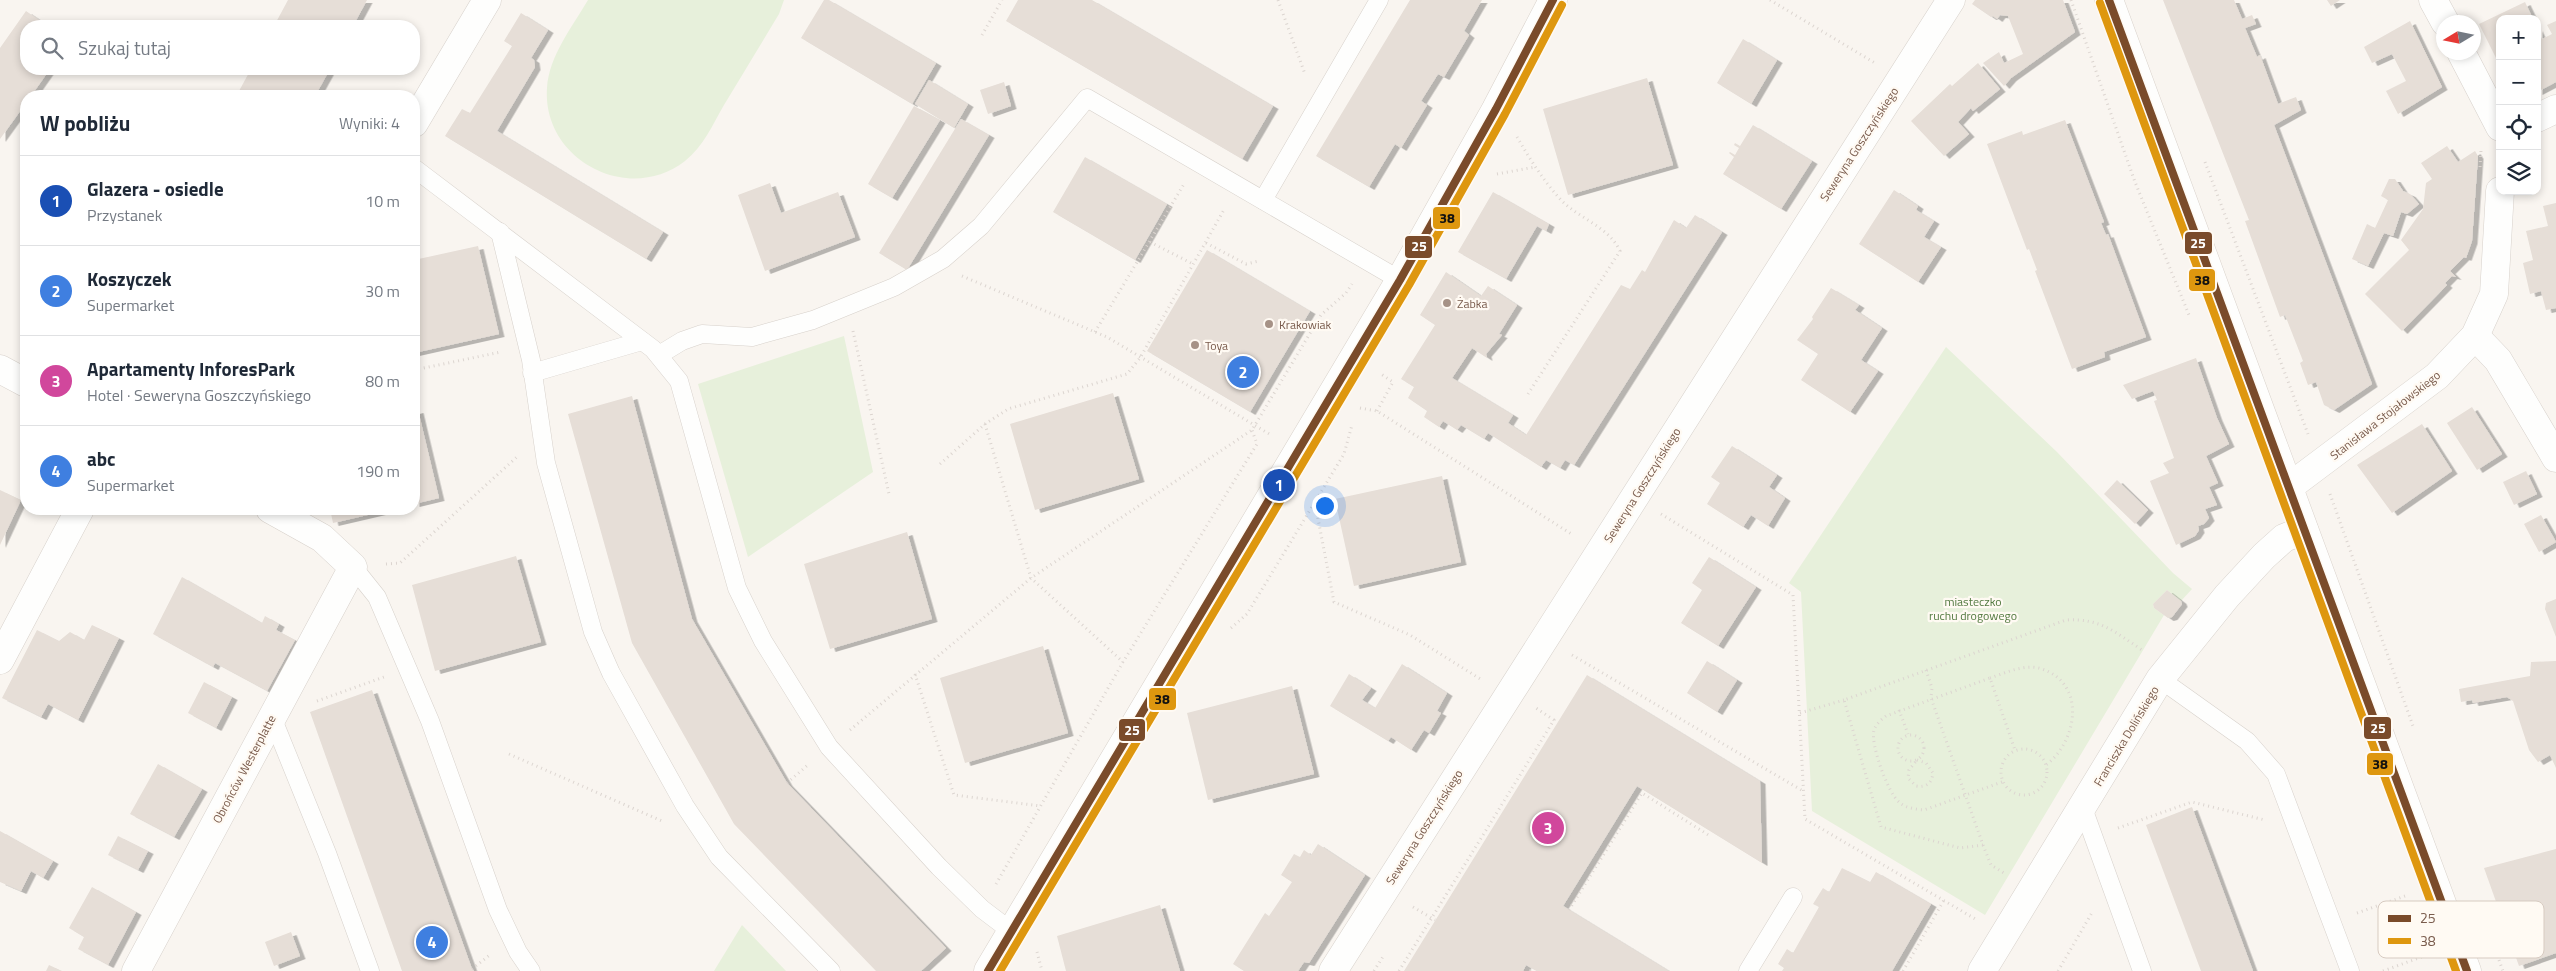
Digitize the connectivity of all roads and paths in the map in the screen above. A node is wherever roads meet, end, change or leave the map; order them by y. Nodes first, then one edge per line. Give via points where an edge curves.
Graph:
1 (487, 0) edge
2 (1002, 0) edge
3 (1278, 0) edge
4 (1379, 0) edge
5 (1553, 0) edge
6 (1770, 0) edge
7 (1951, 0) edge
8 (2071, 0) edge
9 (2109, 0) edge
10 (2433, 0) edge
11 (2441, 15) edge
12 (982, 35) dead end
13 (2464, 60) edge
14 (1880, 66) dead end
15 (1317, 108) junction
16 (2556, 109) edge
17 (420, 113) edge
18 (2541, 116) edge
19 (2490, 135) edge
20 (1516, 136) dead end
21 (1197, 162) junction
22 (1535, 167) junction
23 (420, 172) edge
24 (2480, 173) dead end
25 (1490, 175) dead end
26 (1238, 186) junction
27 (2500, 195) edge
28 (1263, 200) junction
29 (500, 232) junction
30 (1150, 242) junction
31 (1206, 243) junction
32 (1259, 261) dead end
33 (1365, 262) junction
34 (934, 264) junction
35 (1193, 264) junction
36 (1400, 280) junction
37 (848, 306) junction
38 (2190, 319) dead end
39 (1095, 332) junction
40 (2475, 336) junction
41 (642, 340) junction
42 (504, 352) dead end
43 (659, 355) junction
44 (1140, 358) junction
45 (0, 369) edge
46 (420, 369) edge
47 (1377, 371) dead end
48 (532, 373) junction
49 (20, 380) edge
50 (1528, 394) dead end
51 (1357, 408) dead end
52 (1377, 411) junction
53 (986, 424) junction
54 (1255, 424) junction
55 (1252, 430) junction
56 (542, 435) junction
57 (2556, 458) edge
58 (940, 464) dead end
59 (2289, 487) junction
60 (1640, 489) junction
61 (889, 494) dead end
62 (1315, 502) dead end
63 (77, 515) edge
64 (281, 515) edge
65 (2304, 530) junction
66 (1600, 552) junction
67 (353, 567) junction
68 (1031, 578) junction
69 (1570, 654) dead end
70 (0, 660) edge
71 (1123, 662) junction
72 (2155, 667) junction
73 (408, 669) junction
74 (1926, 670) junction
75 (916, 674) junction
76 (1990, 678) junction
77 (1490, 686) dead end
78 (1931, 698) junction
79 (1844, 700) junction
80 (1536, 707) dead end
81 (1899, 710) junction
82 (1800, 713) junction
83 (272, 716) junction
84 (1908, 734) junction
85 (829, 747) junction
86 (2015, 750) junction
87 (509, 754) dead end
88 (1917, 760) junction
89 (2046, 765) junction
90 (2002, 782) junction
91 (1804, 791) junction
92 (1966, 795) junction
93 (1041, 806) junction
94 (2083, 808) junction
95 (672, 825) dead end
96 (2296, 828) junction
97 (2114, 829) dead end
98 (1710, 836) dead end
99 (1983, 845) junction
100 (2109, 881) junction
101 (2032, 890) junction
102 (2408, 895) dead end
103 (1793, 897) dead end
104 (1944, 900) junction
105 (2392, 901) edge
106 (2441, 901) edge
107 (2378, 906) edge
108 (1413, 907) dead end
109 (982, 909) junction
110 (1569, 910) dead end
111 (1434, 919) junction
112 (1978, 920) dead end
113 (2332, 923) junction
114 (1011, 931) junction
115 (2419, 958) edge
116 (2462, 958) edge
117 (136, 971) edge
118 (370, 971) edge
119 (531, 971) edge
120 (831, 971) edge
121 (988, 971) edge
122 (1333, 971) edge
123 (1399, 971) edge
124 (1748, 971) edge
125 (1903, 971) edge
126 (1982, 971) edge
127 (2058, 971) edge
128 (2142, 971) edge
129 (2350, 971) edge
130 (2383, 971) edge
131 (2467, 971) edge

1 - 17 street
2 - 12 path
3 - 15 path
4 - 15 lane
5 - 36 street
6 - 14 path
7 - 60 street, Seweryna Goszczyńskiego
8 - 38 path via 2135,182
9 - 59 street
10 - 11 street
13 - 19 street
15 - 28 lane
16 - 18 street
19 - 24 path
20 - 22 path
21 - 26 lane
21 - 30 path
21 - 34 lane via 1088,98 981,226
22 - 25 path
22 - 50 path via 1563,202 1615,240 1620,252
23 - 29 lane
26 - 28 lane
26 - 31 path
27 - 40 street, Stanisława Stojałowskiego via 2494,294
28 - 33 lane
29 - 41 lane
29 - 48 lane
30 - 35 path
30 - 39 path
31 - 32 path via 1246,264
31 - 35 path
33 - 36 lane
33 - 54 path via 1346,293 1321,315
34 - 37 lane via 894,287
34 - 39 path
35 - 44 path
36 - 114 street
37 - 43 lane via 813,320 752,337 702,334
37 - 61 path
39 - 44 path
40 - 57 street via 2498,360
40 - 59 street, Stanisława Stojałowskiego via 2437,376
41 - 43 lane
41 - 48 lane
42 - 46 path
43 - 85 lane via 679,381 737,588 763,640
44 - 53 path via 1128,374 1008,409
44 - 54 path
45 - 49 street
47 - 52 path via 1393,382
48 - 56 lane
51 - 52 path
52 - 66 path
53 - 58 path
53 - 68 path
54 - 55 path
55 - 68 path
55 - 71 path via 1258,444
56 - 67 path via 400,563
56 - 120 lane via 546,463 593,632 611,673 685,806 719,857
59 - 65 street
60 - 66 street, Seweryna Goszczyńskiego
60 - 82 path via 1650,507 1793,595
62 - 77 path via 1334,602 1410,635
63 - 70 street
64 - 67 street via 322,538
65 - 72 street, Franciszka Dolińskiego via 2284,538 2264,556
65 - 106 street
66 - 122 street, Seweryna Goszczyńskiego
67 - 73 lane via 377,597
67 - 83 street, Obrońców Westerplatte
68 - 71 path
68 - 75 path
69 - 91 path
71 - 93 path
72 - 74 path via 2101,623 2084,619 2066,620
72 - 94 street, Franciszka Dolińskiego
72 - 96 lane via 2248,741 2276,774
73 - 83 path
73 - 119 lane via 498,910
74 - 78 path via 1932,688
74 - 79 path
75 - 85 path
75 - 93 path via 954,795
76 - 78 path
76 - 86 path
76 - 89 path via 2020,668 2041,668 2057,677 2069,692 2074,707 2072,730 2056,758
78 - 81 path
78 - 92 path
79 - 82 path
79 - 99 path via 1880,828 1960,848
80 - 111 path via 1554,720
81 - 84 path
81 - 92 path via 1886,716 1874,731 1874,743 1892,795 1900,804 1924,810
82 - 91 path
83 - 117 street, Obrońców Westerplatte
83 - 118 lane
84 - 88 path via 1920,738 1925,745
84 - 88 path via 1899,743 1898,752 1908,761
85 - 109 lane
86 - 89 path via 2037,753
86 - 90 path via 2001,767
87 - 95 path
88 - 88 path via 1909,770 1908,778 1916,786 1924,786 1931,781 1933,773 1929,766
89 - 90 path via 2042,788 2029,796 2013,793
90 - 92 path
91 - 104 path via 1805,819
92 - 99 path
93 - 109 path
94 - 100 lane
94 - 101 street, Franciszka Dolińskiego
96 - 97 path via 2192,802
96 - 113 lane
98 - 110 path via 1642,793
99 - 101 path via 1991,865
100 - 127 path
100 - 128 lane
101 - 126 street, Franciszka Dolińskiego
102 - 105 path
103 - 124 lane
104 - 112 path
104 - 125 path
107 - 113 path
108 - 111 path
109 - 114 lane
111 - 123 path
113 - 129 lane
114 - 121 street
115 - 130 path
116 - 131 street

